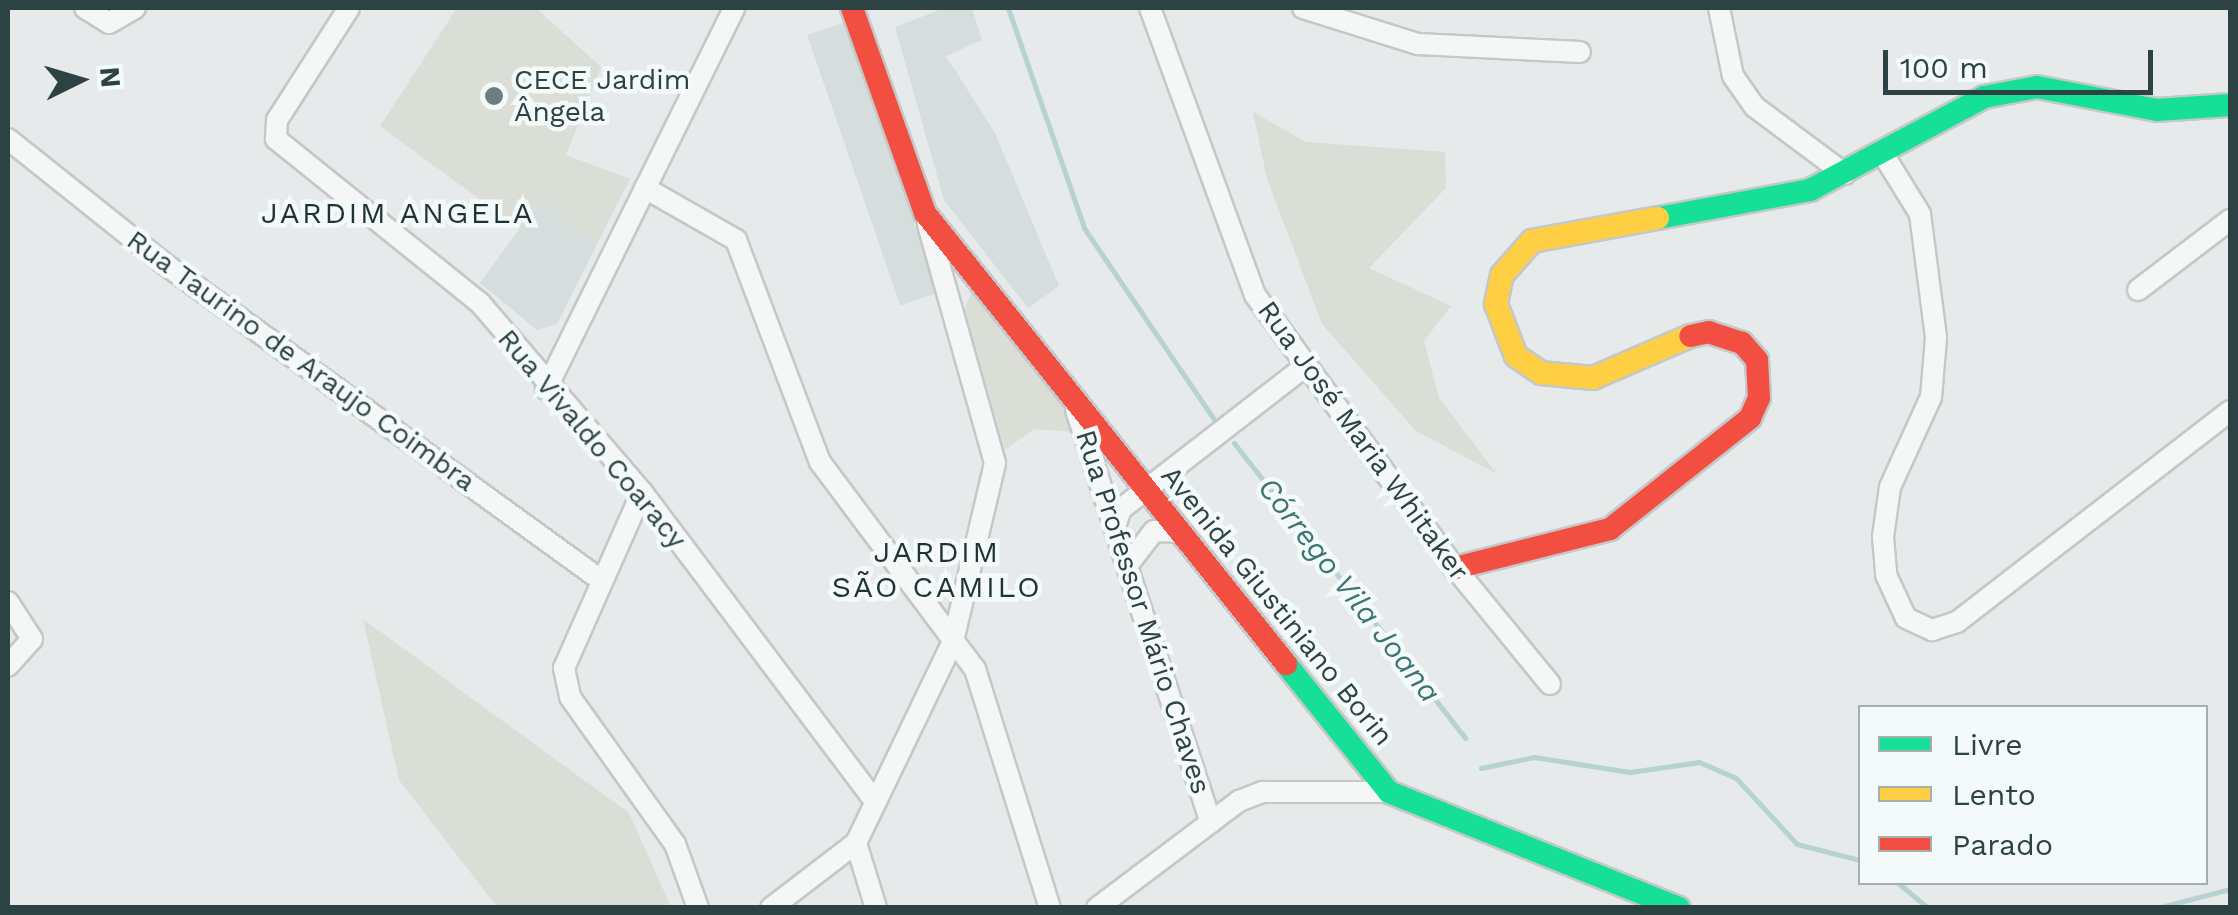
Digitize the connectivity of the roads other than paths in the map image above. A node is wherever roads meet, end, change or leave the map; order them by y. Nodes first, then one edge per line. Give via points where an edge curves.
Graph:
1 (85, 8) edge
2 (135, 8) edge
3 (349, 8) edge
4 (1150, 8) edge
5 (1303, 8) edge
6 (1719, 8) edge
7 (859, 10) edge
8 (725, 13) edge
9 (1580, 52) dead end
10 (2230, 105) edge
11 (8, 139) edge
12 (1884, 154) junction
13 (1845, 174) junction
14 (645, 188) junction
15 (925, 213) junction
16 (2230, 220) edge
17 (967, 266) junction
18 (2138, 290) dead end
19 (947, 292) junction
20 (1303, 368) junction
21 (546, 388) junction
22 (1074, 402) junction
23 (2230, 411) edge
24 (642, 492) junction
25 (1146, 494) junction
26 (1116, 524) junction
27 (1178, 532) junction
28 (1127, 566) junction
29 (1454, 568) junction
30 (598, 578) junction
31 (8, 602) edge
32 (952, 641) junction
33 (8, 666) edge
34 (1550, 684) dead end
35 (1389, 792) junction
36 (873, 800) junction
37 (1211, 822) junction
38 (856, 843) junction
39 (698, 908) edge
40 (771, 908) edge
41 (876, 908) edge
42 (1050, 908) edge
43 (1097, 908) edge
44 (1679, 908) edge

1 - 2 street via 109,24
3 - 21 street, Rua Vivaldo Coaracy via 277,120 285,152 480,303
4 - 20 street, Rua José Maria Whitaker via 1245,274
5 - 9 street via 1418,44
6 - 13 street via 1732,76 1754,107
7 - 15 street, Avenida Giustiniano Borin
8 - 14 street
10 - 12 street via 2157,110 2037,87 1984,97
11 - 30 street, Rua Taurino de Araujo Coimbra via 162,262
12 - 13 street
12 - 23 street via 1920,214 1936,372 1890,488 1886,575 1906,618 1932,630 1957,622
13 - 29 street via 1774,201 1553,233 1512,257 1496,304 1502,330 1516,356 1541,372 1593,378 1672,339 1710,332 1742,343 1756,360 1759,398 1750,418 1610,528 1578,543
14 - 21 street
14 - 32 street via 736,240 820,462
15 - 17 street, Avenida Giustiniano Borin
15 - 19 street
16 - 18 street
17 - 19 street
17 - 22 street, Avenida Giustiniano Borin
19 - 32 street via 996,454
20 - 25 street
20 - 29 street, Rua José Maria Whitaker
21 - 24 street, Rua Vivaldo Coaracy
22 - 25 street, Avenida Giustiniano Borin
22 - 26 street, Rua Professor Mário Chaves
24 - 30 street
24 - 36 street, Rua Vivaldo Coaracy
25 - 26 street via 1121,509
25 - 27 street, Avenida Giustiniano Borin
26 - 28 street, Rua Professor Mário Chaves
27 - 28 street via 1154,531
27 - 35 street, Avenida Giustiniano Borin
28 - 37 street, Rua Professor Mário Chaves
29 - 34 street, Rua José Maria Whitaker
30 - 39 street via 564,668 570,696 675,844
31 - 33 street via 32,640
32 - 36 street
32 - 42 street via 975,668
35 - 37 street via 1263,792
35 - 44 street, Avenida Giustiniano Borin
36 - 38 street
37 - 43 street
38 - 40 street
38 - 41 street

